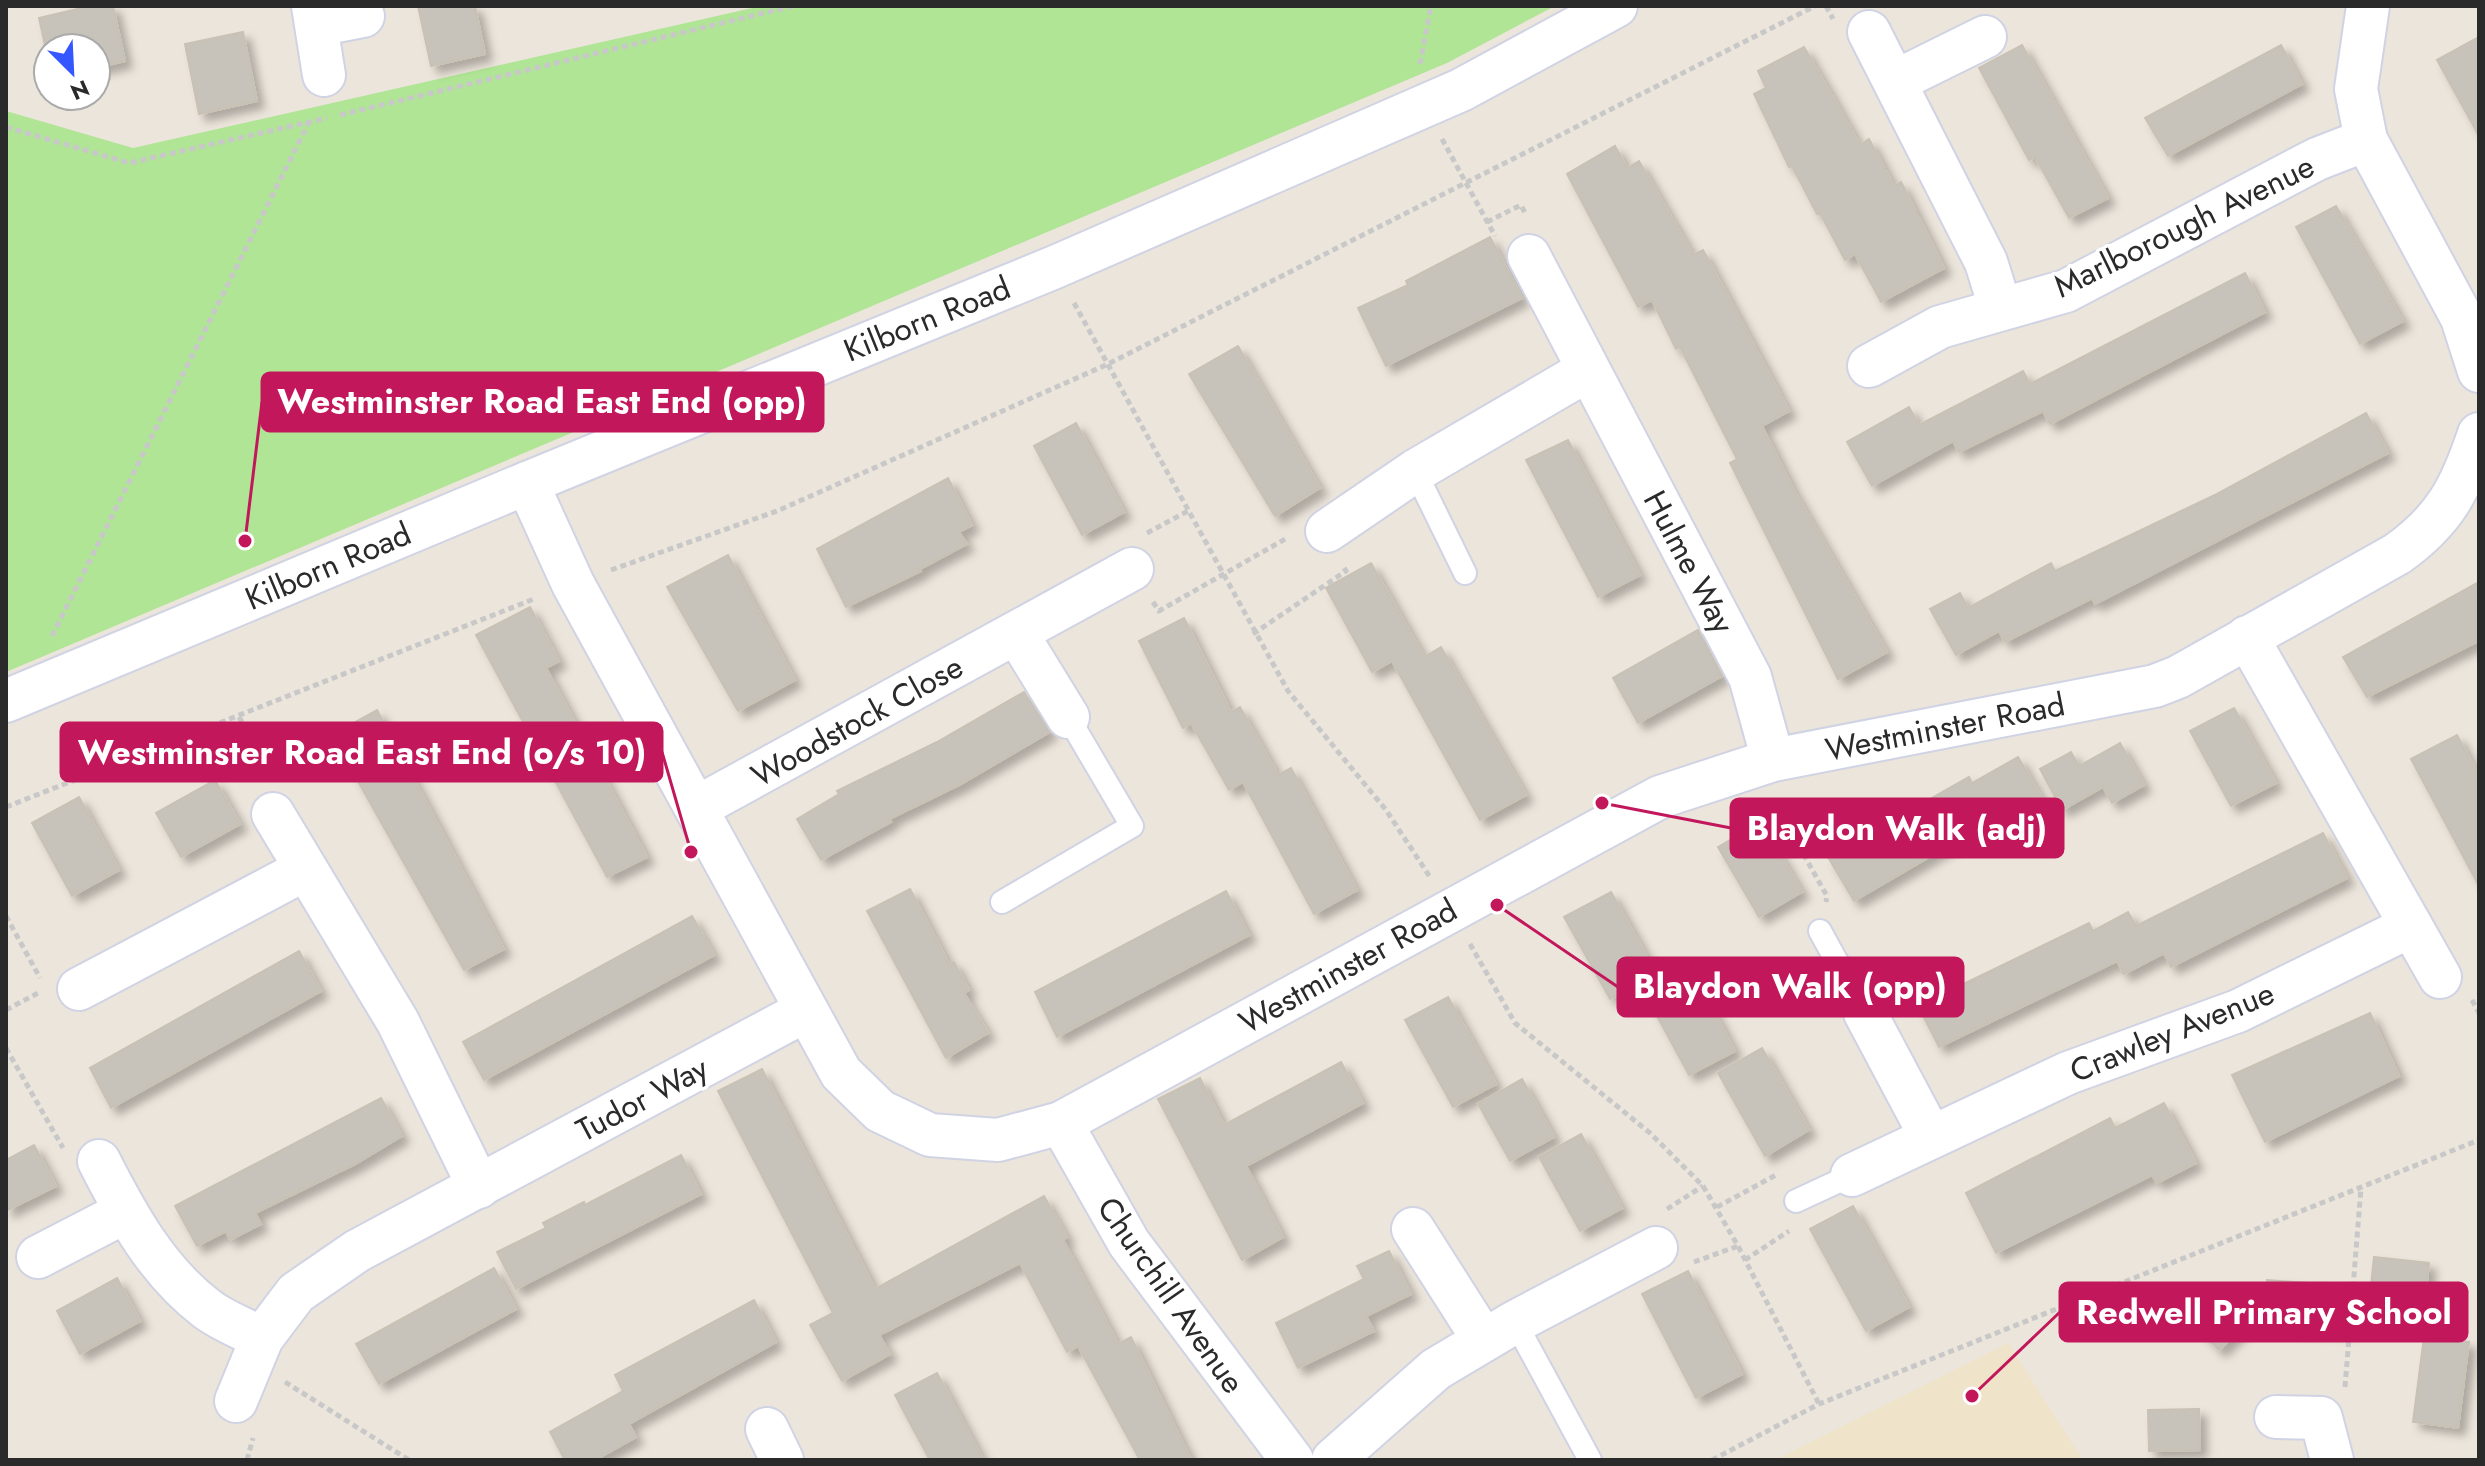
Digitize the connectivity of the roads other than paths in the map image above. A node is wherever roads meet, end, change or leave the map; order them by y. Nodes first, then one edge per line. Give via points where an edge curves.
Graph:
1 (1616, 6) edge
2 (2368, 6) edge
3 (315, 15) edge
4 (363, 16) dead end
5 (1869, 32) dead end
6 (1985, 37) dead end
7 (324, 75) road end
8 (1896, 81) junction
9 (2366, 140) junction
10 (1529, 256) road end
11 (2000, 307) junction
12 (2470, 314) edge
13 (1869, 366) dead end
14 (1588, 370) junction
15 (2479, 371) edge
16 (2479, 434) edge
17 (1415, 471) junction
18 (527, 483) junction
19 (2469, 492) edge
20 (1327, 531) road end
21 (1132, 569) road end
22 (1465, 573) dead end
23 (1017, 634) junction
24 (2247, 637) junction
25 (6, 701) edge
26 (1068, 717) joint
27 (1766, 762) junction
28 (696, 808) junction
29 (273, 814) road end
30 (304, 870) junction
31 (1002, 902) dead end
32 (2411, 926) junction
33 (1820, 931) road end
34 (2440, 977) dead end
35 (79, 989) dead end
36 (805, 1011) junction
37 (1865, 1013) joint
38 (1061, 1123) junction
39 (1931, 1137) junction
40 (99, 1161) road end
41 (1852, 1175) joint
42 (479, 1187) junction
43 (1796, 1201) dead end
44 (125, 1212) junction
45 (1413, 1229) dead end
46 (1656, 1248) dead end
47 (38, 1257) dead end
48 (1499, 1331) junction
49 (268, 1356) junction
50 (236, 1401) dead end
51 (2276, 1417) dead end
52 (1292, 1460) edge
53 (1333, 1460) edge
54 (1590, 1460) edge
55 (2332, 1460) edge

1 - 18 street, Kilborn Road via 1434,102 1055,267
2 - 9 street via 2356,89
3 - 4 street
3 - 7 street
5 - 8 street
6 - 8 street
8 - 11 street via 1986,262
9 - 11 street, Marlborough Avenue via 2317,159 2066,291
9 - 12 street
10 - 14 street, Hulme Way
11 - 13 street, Marlborough Avenue via 1940,327
12 - 15 street
14 - 17 street
14 - 27 street, Hulme Way via 1750,677
16 - 19 street, Westminster Road
17 - 20 street
17 - 22 lane
18 - 25 street, Kilborn Road
18 - 28 street, Westminster Road via 573,584
19 - 24 street, Westminster Road via 2407,547
21 - 23 street, Woodstock Close
23 - 26 street
23 - 28 street, Woodstock Close
24 - 27 street, Westminster Road via 2155,686
24 - 32 street
26 - 31 lane via 1132,826
27 - 38 street, Westminster Road via 1660,797
28 - 36 street, Westminster Road
29 - 30 street
30 - 35 street
30 - 42 street via 398,1022
32 - 34 street
32 - 39 street, Crawley Avenue via 2238,1011 2068,1073
33 - 37 lane
36 - 38 street, Westminster Road via 841,1073 880,1111 930,1135 998,1140
36 - 42 street, Tudor Way
37 - 39 street
38 - 52 street, Churchill Avenue via 1129,1243
39 - 41 street, Crawley Avenue
40 - 44 street
41 - 43 lane
42 - 49 street, Tudor Way via 357,1251 296,1293
44 - 47 street
44 - 49 street via 166,1272
45 - 48 street
46 - 48 street
48 - 53 street via 1436,1369
48 - 54 lane
49 - 50 street, Tudor Way
51 - 55 street via 2321,1418

